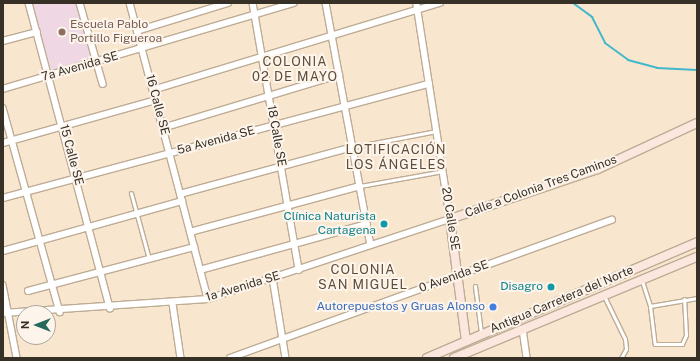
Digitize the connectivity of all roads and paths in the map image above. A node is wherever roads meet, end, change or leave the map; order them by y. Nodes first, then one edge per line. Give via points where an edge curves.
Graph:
1 (28, 3) edge
2 (80, 3) edge
3 (130, 3) edge
4 (228, 3) edge
5 (253, 3) edge
6 (294, 3) edge
7 (326, 3) edge
8 (416, 3) edge
9 (440, 3) edge
10 (418, 10) junction
11 (255, 15) junction
12 (137, 31) junction
13 (37, 32) junction
14 (332, 35) junction
15 (3, 41) edge
16 (142, 48) junction
17 (262, 57) junction
18 (96, 62) junction
19 (50, 75) junction
20 (339, 75) junction
21 (103, 84) dead end
22 (429, 84) junction
23 (3, 89) edge
24 (153, 90) junction
25 (269, 96) junction
26 (156, 100) junction
27 (345, 106) junction
28 (3, 108) edge
29 (697, 123) edge
30 (274, 125) junction
31 (64, 127) junction
32 (163, 128) junction
33 (436, 131) junction
34 (12, 140) junction
35 (3, 143) edge
36 (353, 147) junction
37 (169, 153) junction
38 (281, 167) junction
39 (443, 171) junction
40 (78, 178) junction
41 (360, 186) junction
42 (26, 192) junction
43 (131, 193) dead end
44 (180, 194) junction
45 (3, 198) edge
46 (182, 201) junction
47 (287, 205) junction
48 (136, 214) junction
49 (450, 219) junction
50 (612, 220) dead end
51 (367, 224) junction
52 (90, 227) junction
53 (190, 232) junction
54 (40, 241) junction
55 (697, 242) edge
56 (294, 244) junction
57 (371, 245) junction
58 (194, 247) junction
59 (3, 251) edge
60 (697, 257) edge
61 (149, 259) junction
62 (200, 270) junction
63 (299, 270) junction
64 (101, 272) junction
65 (458, 275) junction
66 (273, 278) junction
67 (642, 280) junction
68 (52, 284) junction
69 (3, 285) edge
70 (475, 286) dead end
71 (28, 292) dead end
72 (604, 295) junction
73 (697, 298) edge
74 (208, 299) junction
75 (684, 299) junction
76 (172, 304) junction
77 (650, 306) junction
78 (110, 308) junction
79 (60, 312) junction
80 (3, 313) edge
81 (10, 313) junction
82 (523, 329) junction
83 (481, 335) junction
84 (284, 341) junction
85 (466, 341) junction
86 (459, 357) edge
87 (17, 358) edge
88 (181, 358) edge
89 (230, 358) edge
90 (286, 358) edge
91 (426, 358) edge
92 (527, 358) edge
93 (621, 358) edge

1 - 13 street, 15 Calle SE
2 - 18 street
3 - 12 street, 16 Calle SE
4 - 12 street
5 - 11 street, 18 Calle SE
6 - 11 street, 7a Avenida SE
7 - 14 street
8 - 10 street, 20 Calle SE
9 - 10 street
10 - 14 street
10 - 22 street, 20 Calle SE
11 - 16 street, 7a Avenida SE
11 - 17 street, 18 Calle SE
12 - 16 street, 16 Calle SE
13 - 15 street
13 - 19 street, 15 Calle SE
14 - 17 street
14 - 20 street
16 - 18 street, 7a Avenida SE
16 - 24 street, 16 Calle SE
17 - 24 street
17 - 25 street, 18 Calle SE
18 - 19 street, 7a Avenida SE
18 - 21 street
19 - 23 street, 7a Avenida SE
19 - 31 street, 15 Calle SE
20 - 25 street
20 - 27 street
22 - 27 street, 5a Avenida SE
22 - 33 street, 20 Calle SE
24 - 26 street, 16 Calle SE
25 - 30 street, 18 Calle SE
25 - 32 street
26 - 31 street
26 - 32 street, 16 Calle SE
27 - 30 street, 5a Avenida SE
27 - 36 street
28 - 34 street
29 - 49 main road, Calle a Colonia Tres Caminos via 598,169
30 - 37 street, 5a Avenida SE
30 - 38 street, 18 Calle SE
31 - 34 street
31 - 40 street, 15 Calle SE
32 - 37 street, 16 Calle SE
33 - 36 lane
33 - 39 street, 20 Calle SE
34 - 35 street
34 - 42 street
36 - 38 street
36 - 41 street
37 - 40 street, 5a Avenida SE
37 - 44 street, 16 Calle SE
38 - 44 street
38 - 47 street, 18 Calle SE
39 - 41 lane
39 - 49 street, 20 Calle SE
40 - 42 street, 5a Avenida SE
40 - 52 street, 15 Calle SE
41 - 47 street
41 - 51 street
42 - 45 street, 5a Avenida SE
42 - 54 street
43 - 48 lane
44 - 46 street, 16 Calle SE
46 - 48 street
46 - 53 street, 16 Calle SE
47 - 53 street
47 - 56 street, 18 Calle SE
48 - 52 street
48 - 61 lane
49 - 57 street, 1a Avenida SE
49 - 65 main road, 20 Calle SE
50 - 65 street, 0 Avenida SE
51 - 56 street
51 - 57 street
52 - 54 street
52 - 64 street, 15 Calle SE
53 - 58 street, 16 Calle SE
54 - 59 street
54 - 68 street
55 - 83 main road, Antigua Carretera del Norte
56 - 62 street
56 - 63 street, 18 Calle SE
57 - 63 street, 1a Avenida SE
58 - 61 street
58 - 62 street, 16 Calle SE
60 - 67 main road, Antigua Carretera del Norte
61 - 64 street
62 - 74 street, 16 Calle SE
63 - 66 street, 1a Avenida SE
64 - 68 street
64 - 78 street, 15 Calle SE
65 - 84 street, 0 Avenida SE
65 - 85 main road, 20 Calle SE
66 - 74 street, 1a Avenida SE
66 - 84 street
67 - 72 main road, Antigua Carretera del Norte
67 - 77 lane
68 - 71 street
68 - 79 street
69 - 81 street
70 - 83 lane
72 - 82 main road, Antigua Carretera del Norte
72 - 93 lane via 625,339 626,349
73 - 75 lane
74 - 76 street, 1a Avenida SE
75 - 77 lane
75 - 77 lane via 686,335 682,344 654,344
76 - 78 street, 1a Avenida SE
76 - 88 street
78 - 79 street, 1a Avenida SE
79 - 81 street, 1a Avenida SE
80 - 81 street, 1a Avenida SE
81 - 87 street
82 - 86 main road, Antigua Carretera del Norte
82 - 92 street
83 - 85 main road, Antigua Carretera del Norte
84 - 89 street, 0 Avenida SE
84 - 90 street
85 - 91 main road, Antigua Carretera del Norte

